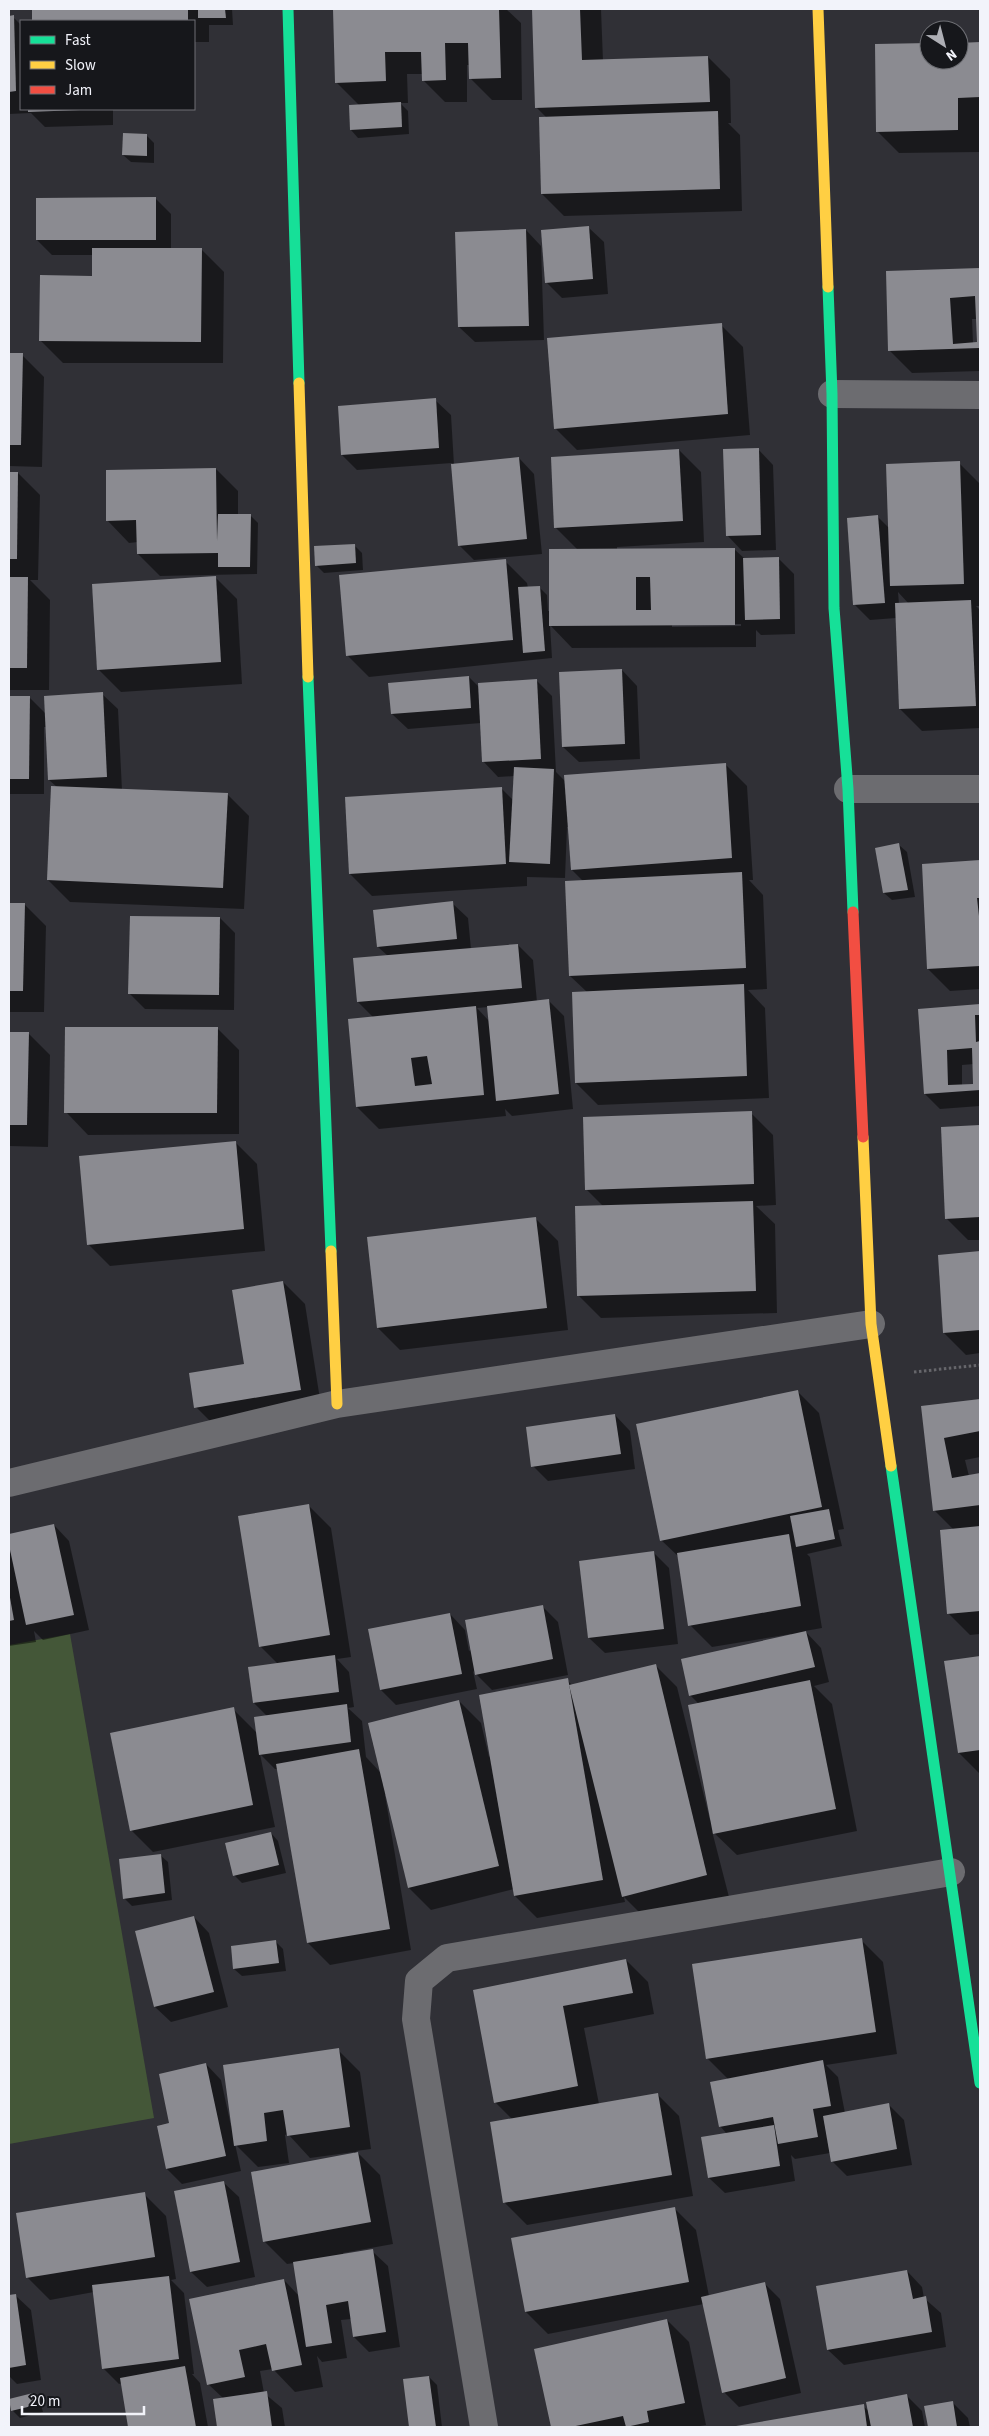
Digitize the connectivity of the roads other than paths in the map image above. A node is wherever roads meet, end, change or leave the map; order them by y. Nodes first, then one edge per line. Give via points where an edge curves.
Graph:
1 (288, 9) edge
2 (818, 9) edge
3 (832, 394) junction
4 (980, 395) edge
5 (980, 789) edge
6 (848, 790) junction
7 (870, 1324) junction
8 (337, 1404) junction
9 (9, 1483) edge
10 (951, 1872) junction
11 (980, 2083) edge
12 (484, 2427) edge

1 - 8 street via 310,731
2 - 3 street
3 - 4 street
3 - 6 street via 834,608
5 - 6 street
6 - 7 street
7 - 8 street
7 - 10 street
8 - 9 street
10 - 11 street
10 - 12 street via 447,1958 419,1981 416,2019

